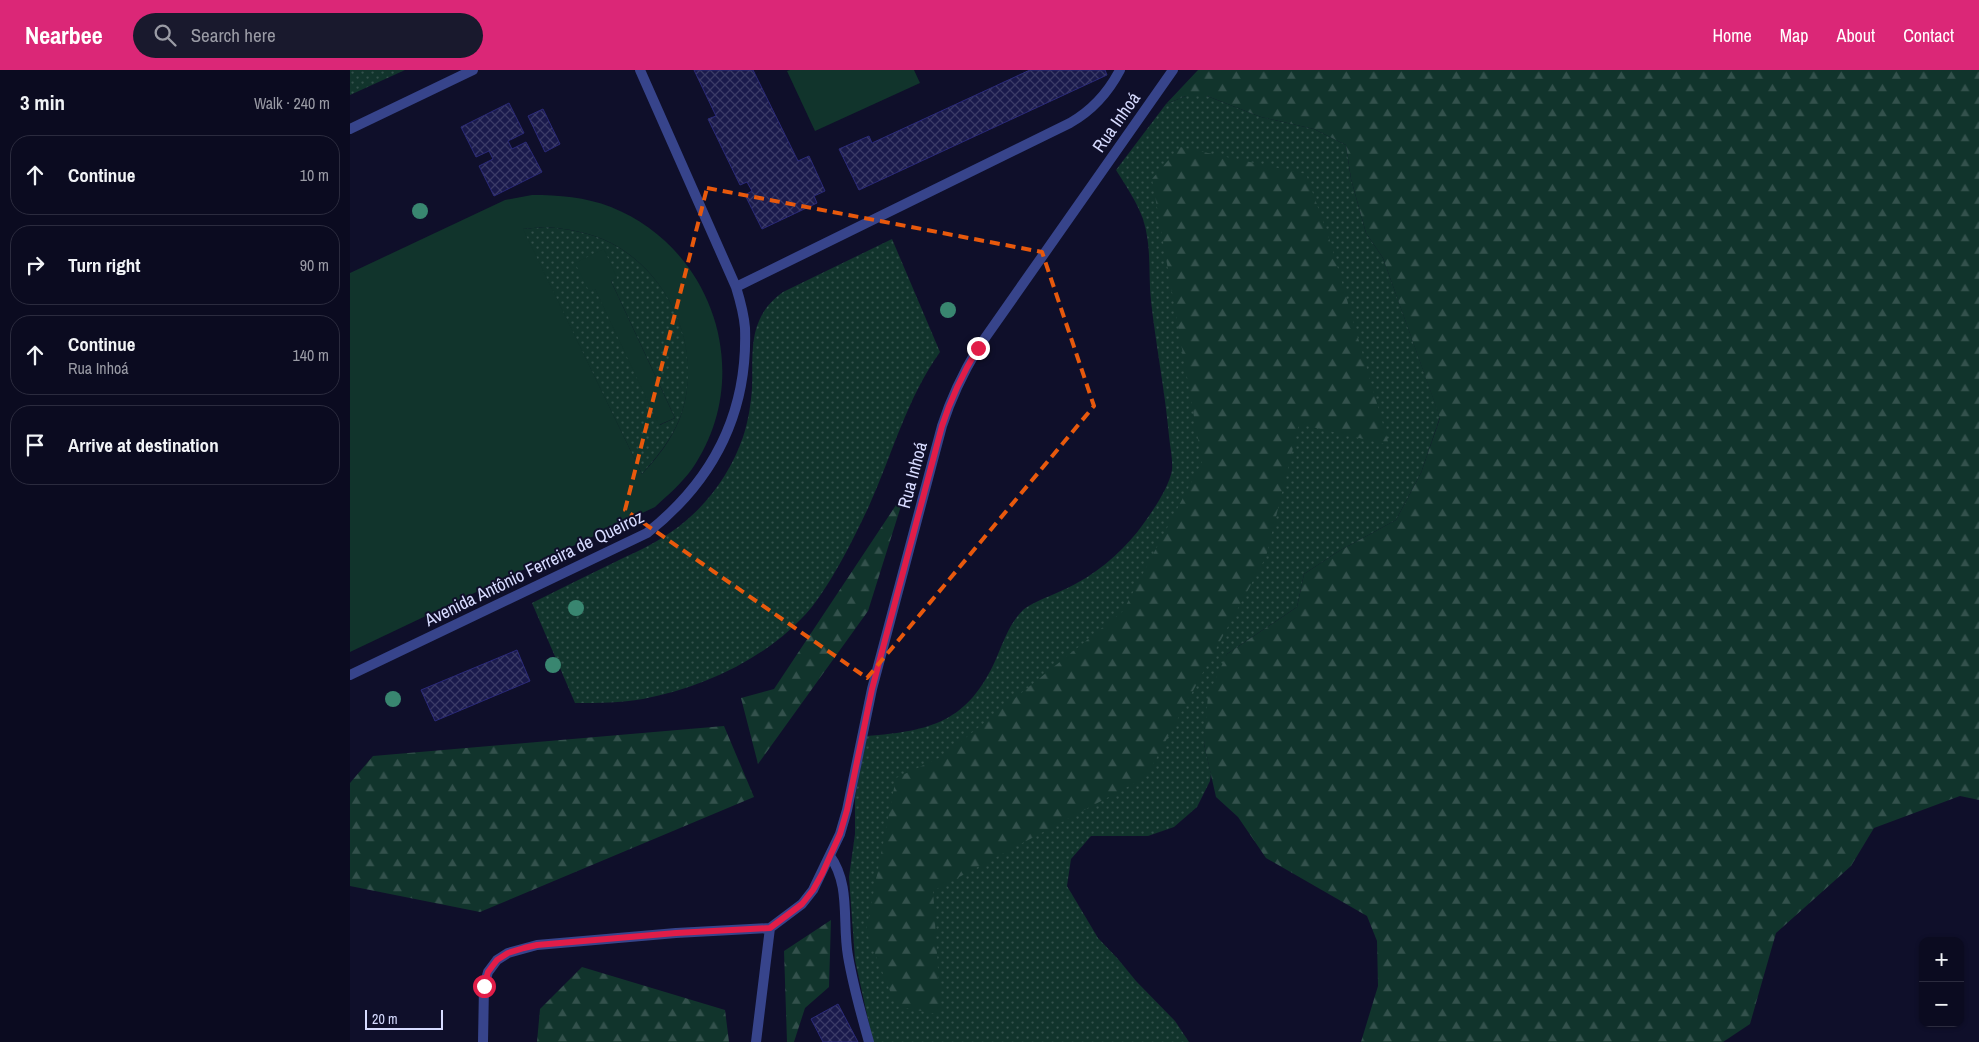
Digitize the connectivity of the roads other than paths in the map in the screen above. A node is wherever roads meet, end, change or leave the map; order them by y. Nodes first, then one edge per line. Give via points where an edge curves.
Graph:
1 (474, 70) edge
2 (640, 70) edge
3 (1120, 70) edge
4 (1173, 70) edge
5 (350, 129) edge
6 (736, 287) junction
7 (350, 675) edge
8 (830, 856) junction
9 (770, 928) junction
10 (483, 1042) edge
11 (756, 1042) edge
12 (869, 1042) edge

1 - 5 street
2 - 6 street, Avenida Antônio Ferreira de Queiroz
3 - 6 street via 1104,96 1070,123
4 - 8 street, Rua Inhoá via 978,348 951,400 872,689 847,810
6 - 7 street, Avenida Antônio Ferreira de Queiroz via 745,326 737,404 718,452 687,497 647,533
8 - 9 street, Rua Inhoá via 802,904
8 - 12 street via 842,881 848,954
9 - 10 street via 547,944 508,953 492,966 484,986
9 - 11 street

